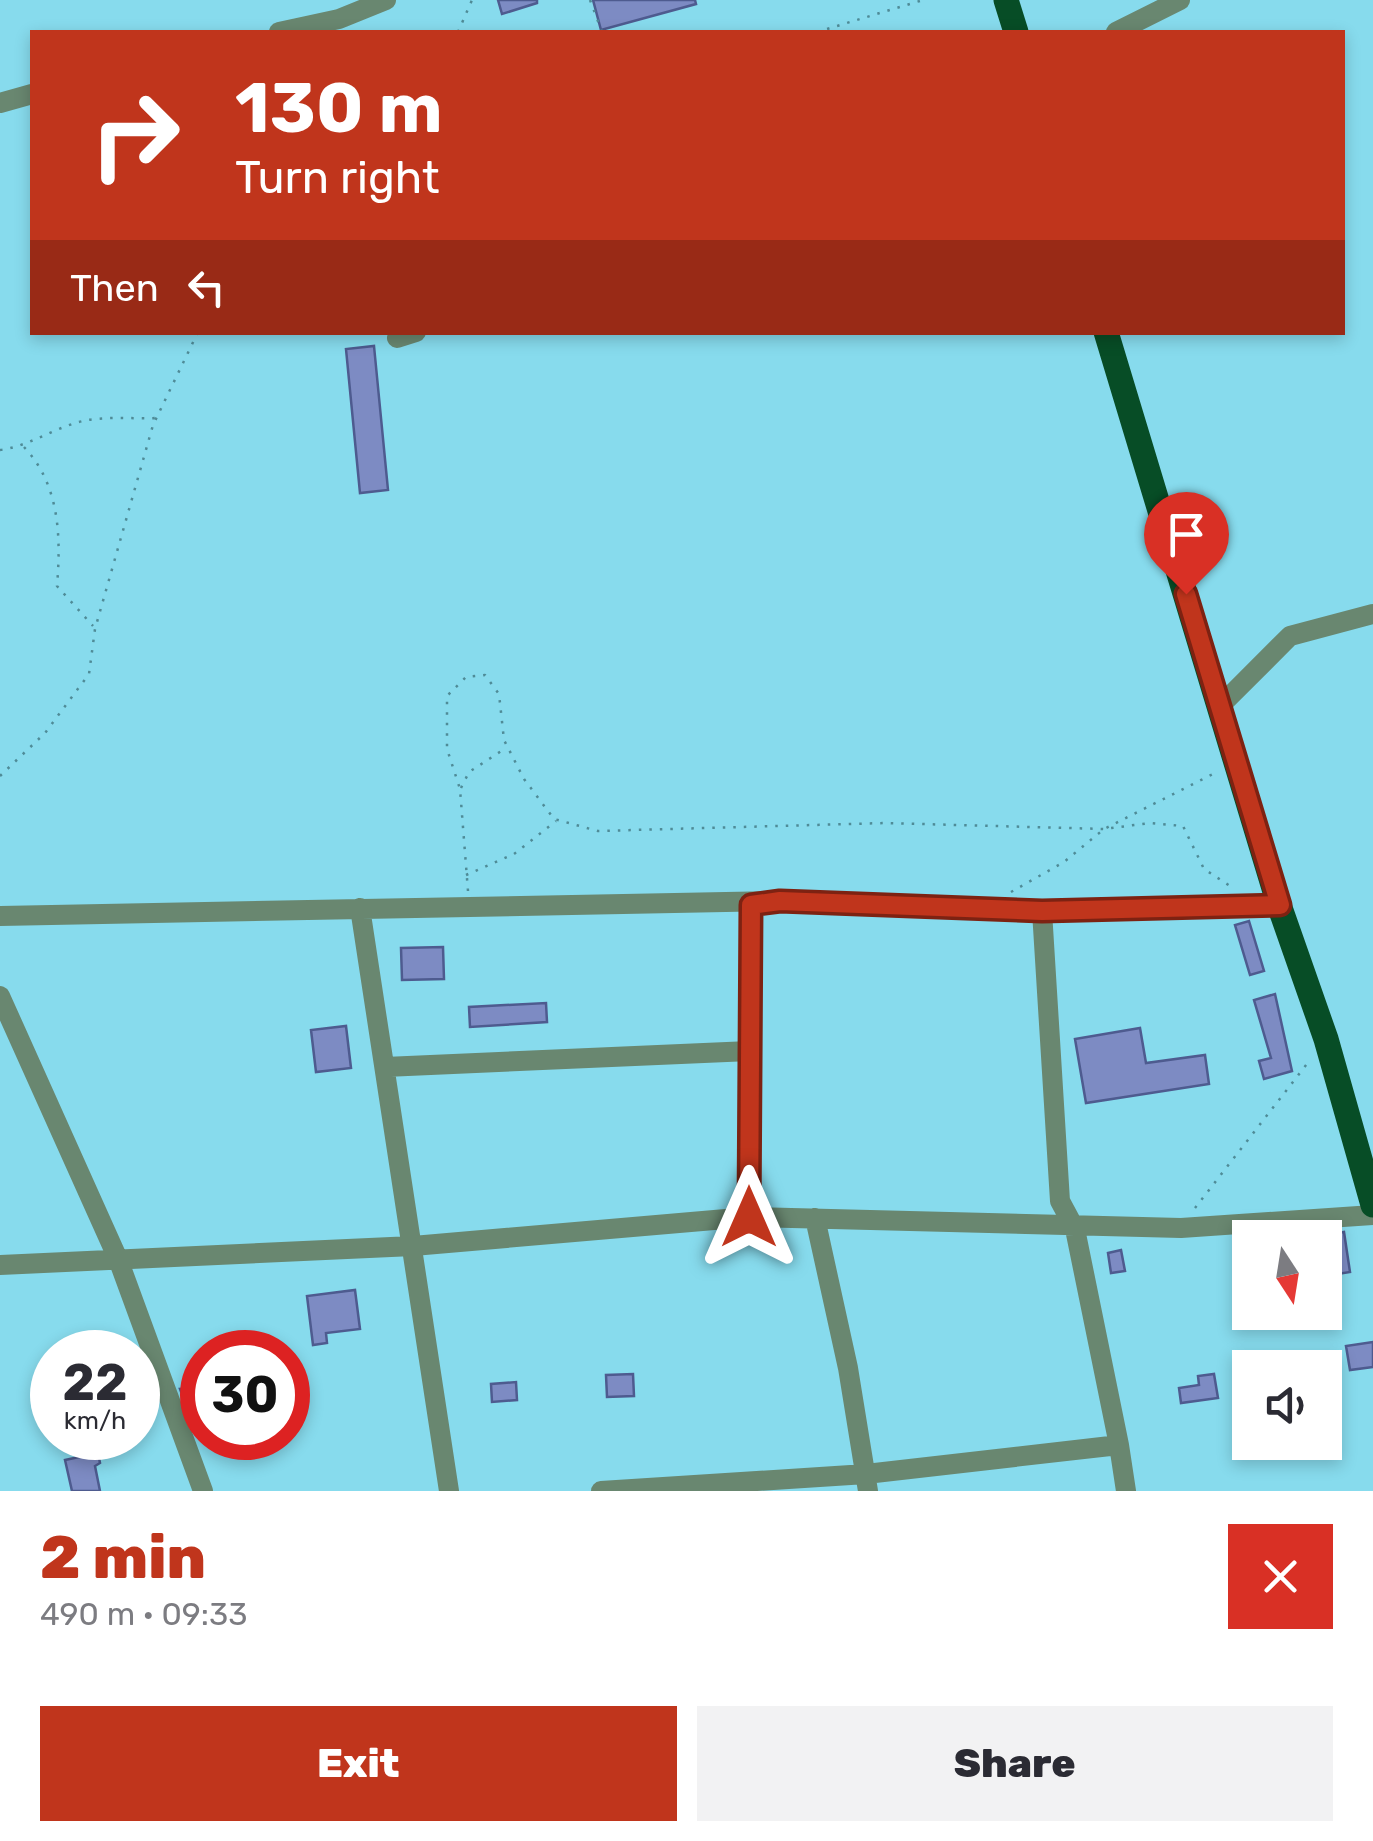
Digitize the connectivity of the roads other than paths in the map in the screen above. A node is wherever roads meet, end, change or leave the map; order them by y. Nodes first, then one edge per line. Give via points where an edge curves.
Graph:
1 (386, 0) edge
2 (1006, 0) edge
3 (1180, 0) edge
4 (288, 30) edge
5 (1015, 30) edge
6 (1120, 30) edge
7 (30, 95) edge
8 (0, 104) edge
9 (1107, 335) edge
10 (1373, 614) edge
11 (1220, 706) junction
12 (751, 905) junction
13 (1280, 905) junction
14 (360, 908) junction
15 (1042, 911) junction
16 (0, 916) edge
17 (0, 996) edge
18 (750, 1051) junction
19 (385, 1067) junction
20 (1373, 1205) edge
21 (1373, 1215) edge
22 (749, 1217) junction
23 (815, 1218) junction
24 (1075, 1228) junction
25 (413, 1246) junction
26 (118, 1259) junction
27 (0, 1265) edge
28 (1119, 1445) junction
29 (867, 1482) edge
30 (203, 1491) edge
31 (449, 1491) edge
32 (601, 1491) edge
33 (1126, 1491) edge

1 - 4 street
2 - 5 main road
3 - 6 street
7 - 8 street
9 - 11 main road
10 - 11 street via 1290,636
11 - 13 main road
12 - 14 street
12 - 15 street
12 - 18 street
13 - 15 street
13 - 20 main road
14 - 16 street
14 - 19 street
15 - 24 street via 1055,1162 1060,1201
17 - 26 street
18 - 19 street
18 - 22 street
19 - 25 street
21 - 24 street
22 - 23 street
22 - 25 street
23 - 24 street
23 - 29 street
24 - 28 street
25 - 26 street
25 - 31 street
26 - 27 street
26 - 30 street
28 - 29 street
28 - 33 street
29 - 32 street

